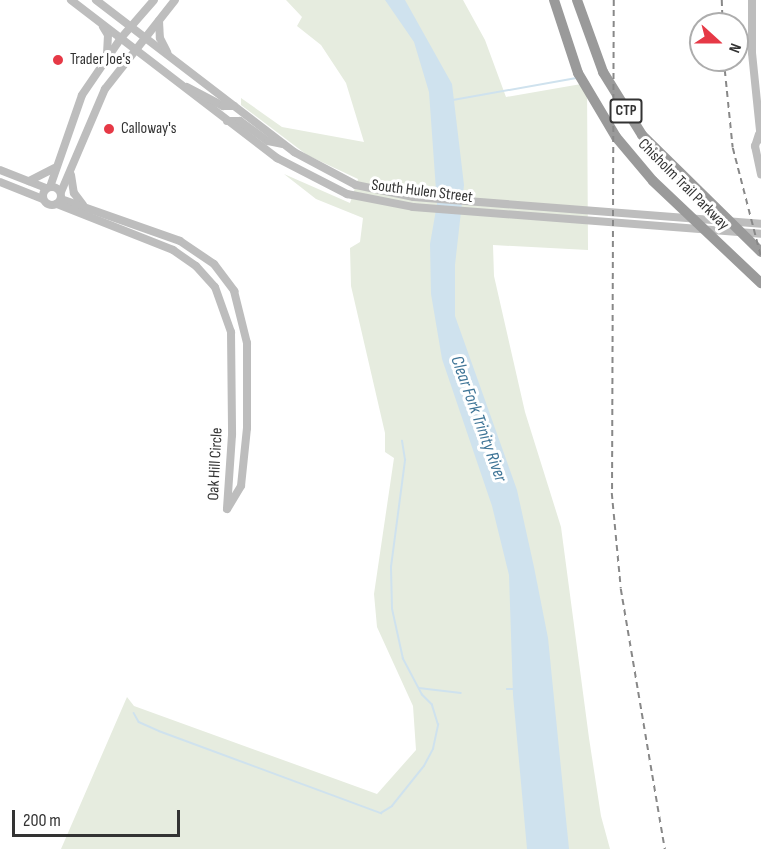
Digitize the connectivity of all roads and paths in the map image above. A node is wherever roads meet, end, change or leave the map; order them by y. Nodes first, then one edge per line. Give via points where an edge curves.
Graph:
1 (71, 0) edge
2 (96, 0) edge
3 (154, 0) edge
4 (173, 0) edge
5 (554, 0) edge
6 (577, 0) edge
7 (752, 0) edge
8 (162, 16) junction
9 (101, 23) junction
10 (130, 26) junction
11 (144, 37) junction
12 (121, 38) junction
13 (135, 49) junction
14 (167, 54) junction
15 (106, 59) junction
16 (175, 81) junction
17 (234, 106) junction
18 (227, 121) junction
19 (760, 137) edge
20 (283, 144) junction
21 (55, 168) junction
22 (0, 170) edge
23 (71, 174) junction
24 (761, 174) edge
25 (29, 181) junction
26 (0, 182) edge
27 (48, 188) junction
28 (43, 198) junction
29 (59, 198) junction
30 (84, 206) junction
31 (761, 224) edge
32 (761, 234) edge
33 (761, 252) edge
34 (761, 283) edge

1 - 9 main road, South Hulen Street
2 - 10 main road, South Hulen Street
3 - 10 main road
4 - 8 main road
5 - 34 highway, Chisholm Trail Parkway / CTP via 579,73 616,137 653,181
6 - 33 highway, Chisholm Trail Parkway / CTP via 603,72 642,135
7 - 19 main road
8 - 11 main road
8 - 14 main road via 160,38
9 - 12 main road, South Hulen Street
9 - 15 main road via 108,35
10 - 11 main road, South Hulen Street
10 - 12 main road
11 - 13 main road
11 - 14 main road, South Hulen Street
12 - 13 main road, South Hulen Street
12 - 15 main road
13 - 16 main road, South Hulen Street
13 - 23 main road via 98,102
14 - 17 main road, South Hulen Street
15 - 21 main road via 82,95
16 - 17 main road via 205,93 223,106
16 - 18 main road, South Hulen Street
17 - 20 main road, South Hulen Street
18 - 20 main road via 240,121 268,141
18 - 32 main road, South Hulen Street via 297,171 353,196 405,206
19 - 24 main road via 755,146
20 - 31 main road, South Hulen Street via 317,167 356,185 414,197
21 - 25 main road
21 - 27 main road
22 - 25 main road
23 - 29 main road
23 - 30 main road via 74,193
25 - 27 main road
26 - 28 main road
27 - 28 main road
27 - 29 main road
28 - 29 main road via 49,205
29 - 30 main road, Oak Hill Circle
29 - 30 main road, Oak Hill Circle via 173,250 196,266 215,287 231,332 232,435 227,509 242,486 248,428 247,343 234,291 214,264 187,245

